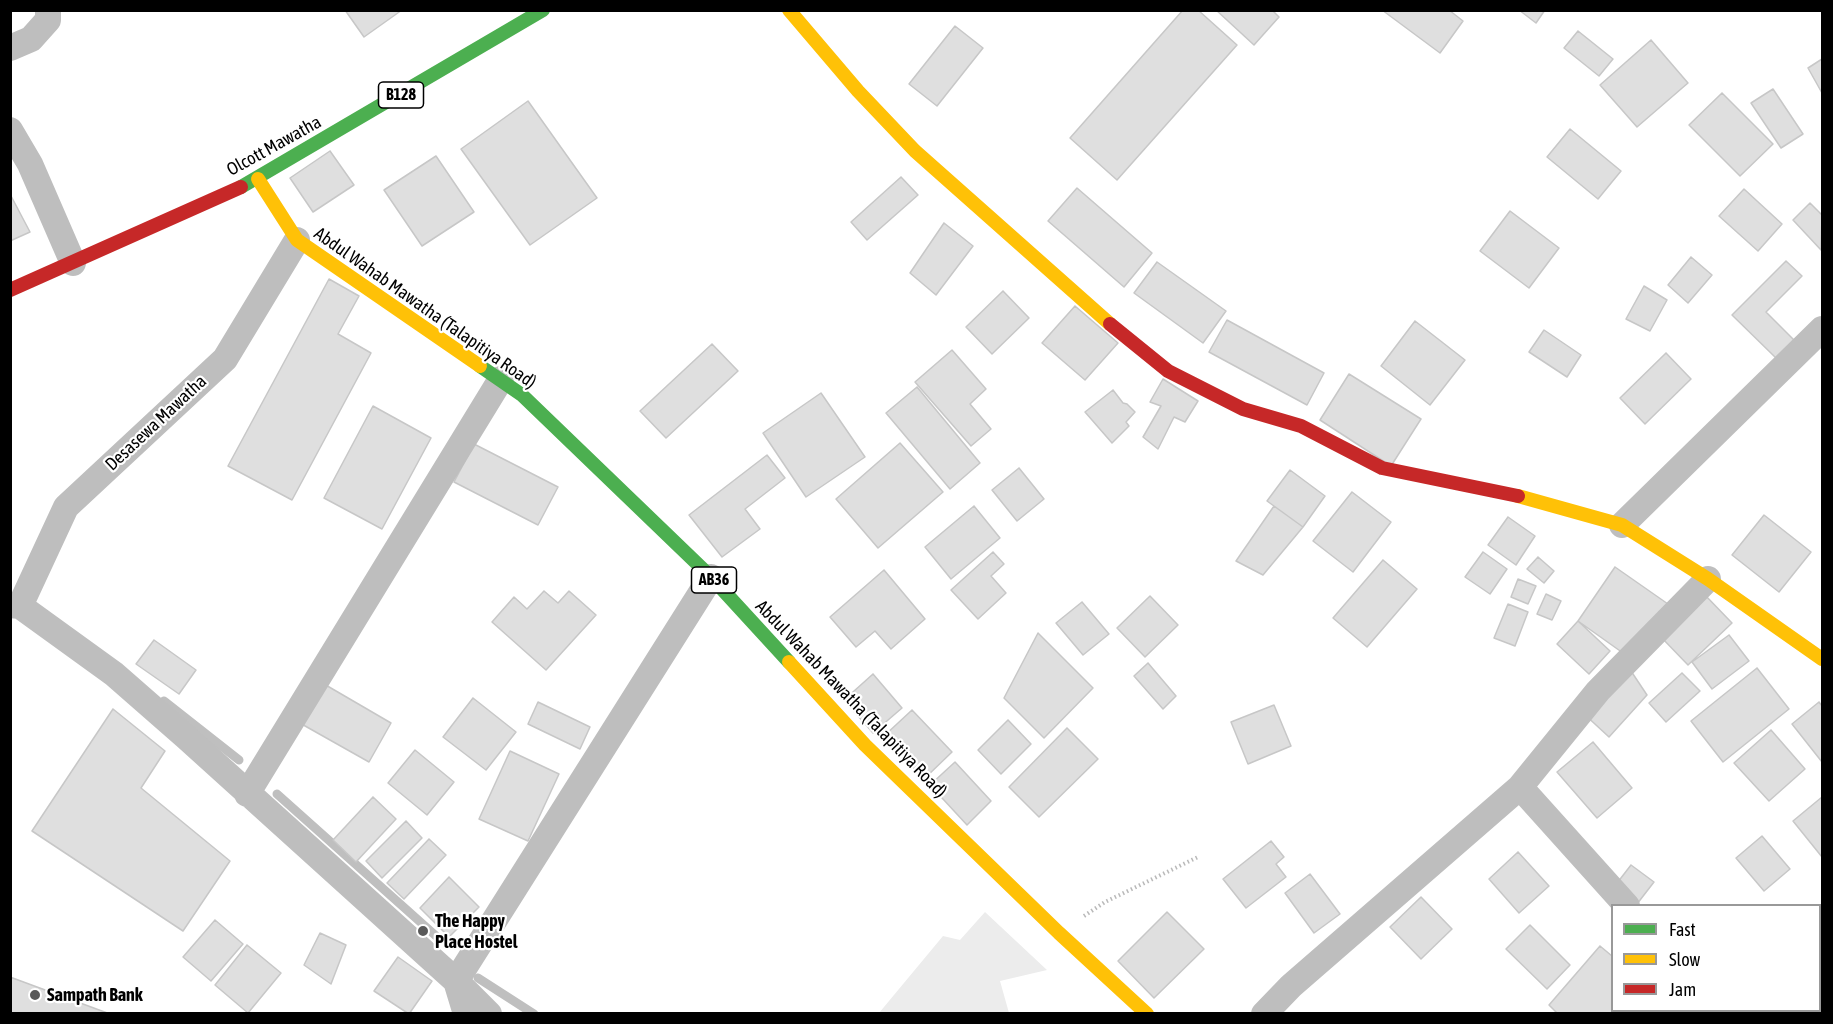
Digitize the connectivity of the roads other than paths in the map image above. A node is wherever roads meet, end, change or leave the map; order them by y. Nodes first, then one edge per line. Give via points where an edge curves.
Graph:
1 (48, 10) edge
2 (543, 10) edge
3 (789, 10) edge
4 (10, 48) edge
5 (10, 129) edge
6 (258, 179) junction
7 (297, 240) junction
8 (73, 263) junction
9 (10, 290) edge
10 (1822, 329) edge
11 (501, 379) junction
12 (1622, 525) junction
13 (711, 577) junction
14 (1708, 579) junction
15 (15, 606) edge
16 (1822, 659) edge
17 (1520, 787) junction
18 (247, 794) junction
19 (1625, 904) edge
20 (456, 981) junction
21 (466, 1014) edge
22 (489, 1014) edge
23 (1147, 1014) edge
24 (1264, 1014) edge

1 - 4 street via 48,20 31,39
2 - 6 main road, Olcott Mawatha / B128
3 - 12 main road via 915,151 1168,372 1242,409 1300,426 1382,468 1555,504
5 - 8 street via 30,164
6 - 7 main road, Abdul Wahab Mawatha (Talapitiya Road) / AB36
6 - 8 main road, Olcott Mawatha / B128
7 - 11 main road, Abdul Wahab Mawatha (Talapitiya Road) / AB36
7 - 15 street, Desasewa Mawatha via 225,359 66,507
8 - 9 main road, Olcott Mawatha / B128
10 - 12 street
11 - 13 main road, Abdul Wahab Mawatha (Talapitiya Road) / AB36
11 - 18 street
12 - 14 main road
13 - 20 street
13 - 23 main road, Abdul Wahab Mawatha (Talapitiya Road) / AB36 via 865,745
14 - 16 main road
14 - 17 street via 1598,691
15 - 18 street via 114,674
17 - 19 street
17 - 24 street via 1290,986
18 - 20 street
20 - 21 street
20 - 22 street

